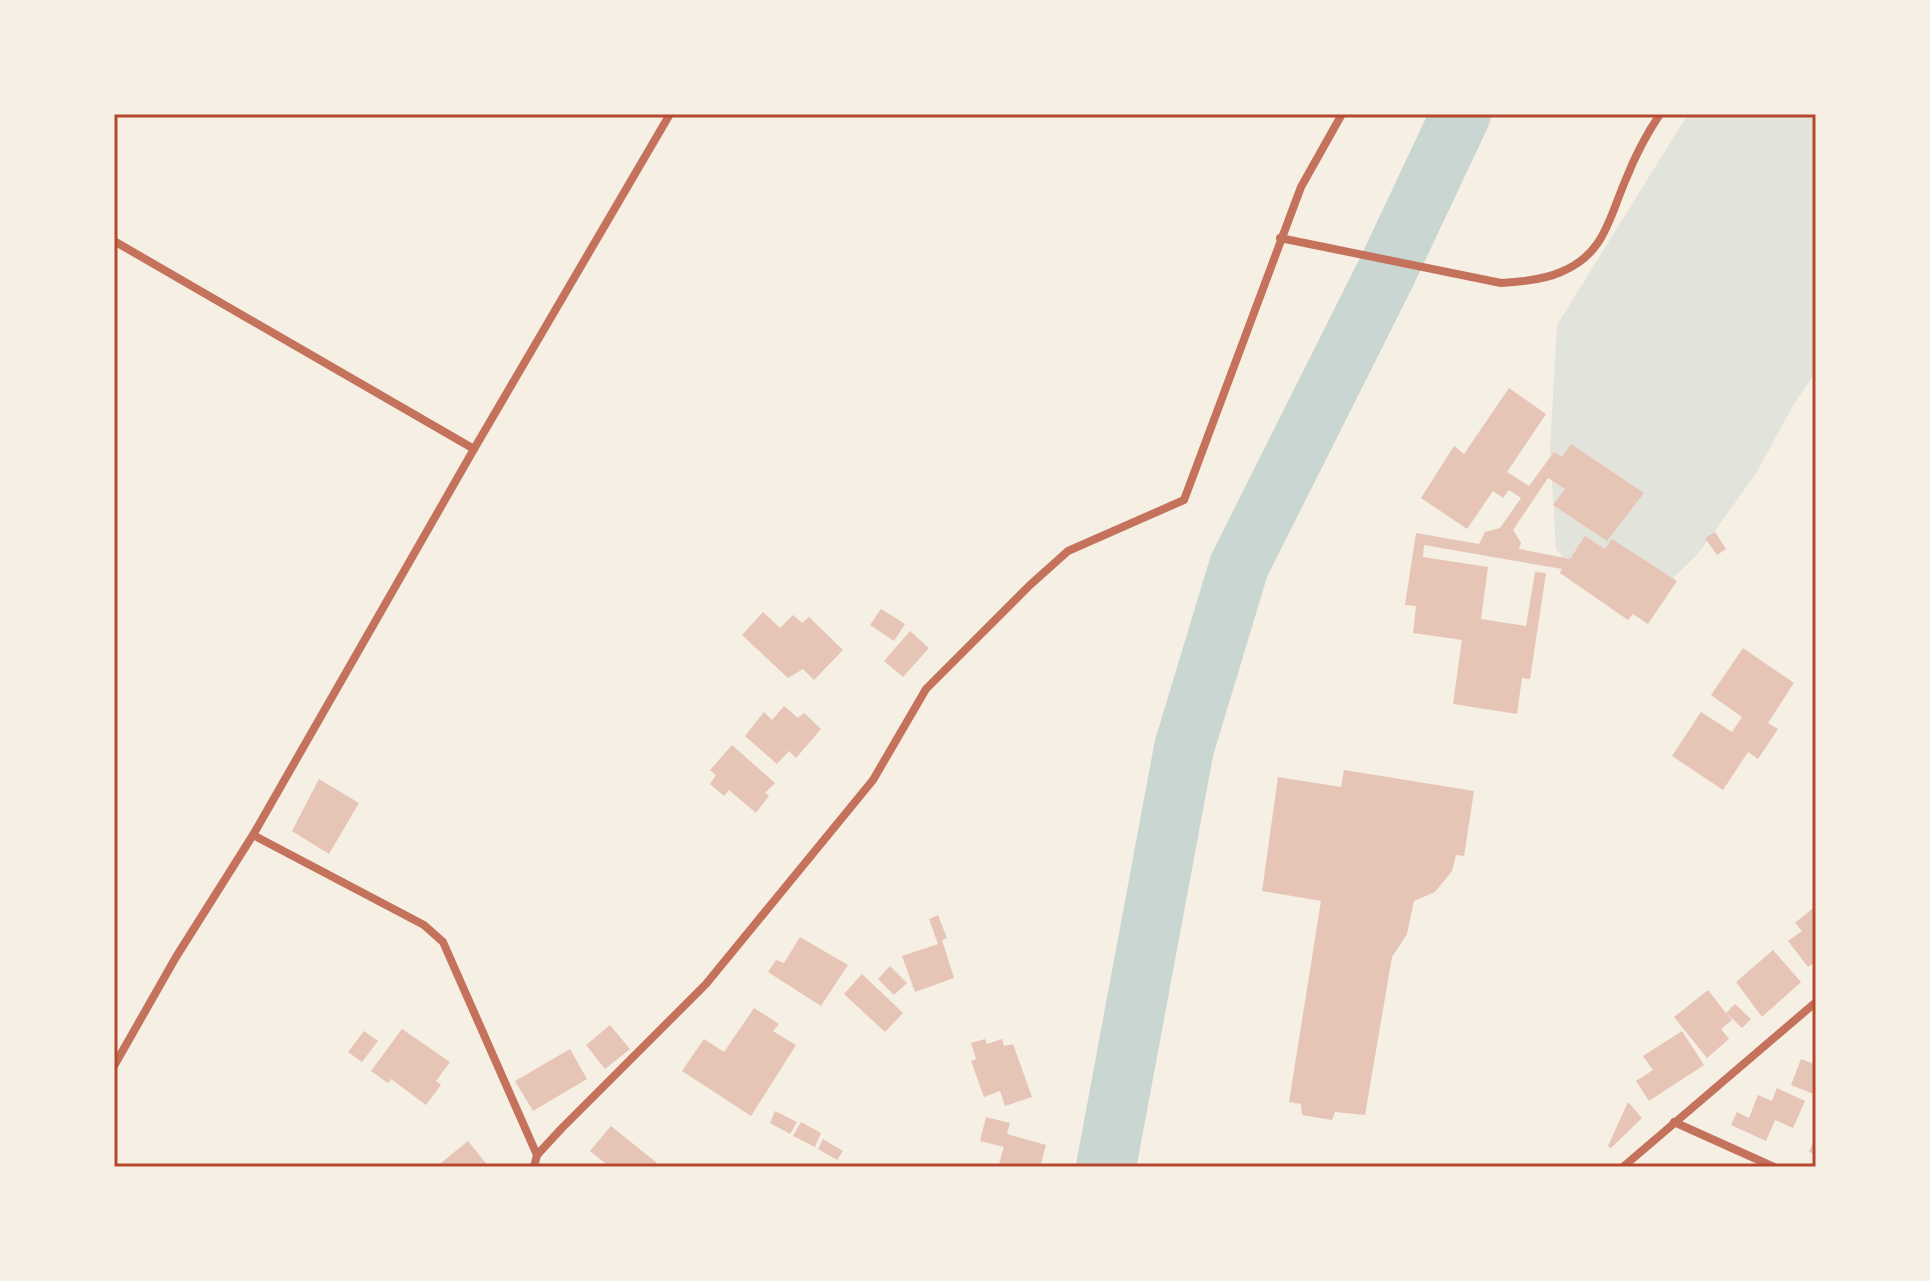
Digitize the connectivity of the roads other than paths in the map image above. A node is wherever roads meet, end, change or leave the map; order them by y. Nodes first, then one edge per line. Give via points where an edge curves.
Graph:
1 (670, 114) edge
2 (1342, 114) edge
3 (1660, 114) edge
4 (1280, 238) junction
5 (114, 241) edge
6 (474, 449) junction
7 (253, 835) junction
8 (1816, 1002) edge
9 (114, 1066) edge
10 (1674, 1122) junction
11 (537, 1155) junction
12 (534, 1167) edge
13 (1623, 1167) edge
14 (1774, 1167) edge

1 - 6 street
2 - 4 street via 1301,187
3 - 4 street via 1643,139 1608,230 1589,254 1562,272 1501,283
4 - 11 street via 1184,500 1068,551 926,689 873,780 706,984
5 - 6 street
6 - 7 street
7 - 9 street
7 - 11 street via 424,925 443,942
8 - 10 street
10 - 13 street
10 - 14 street
11 - 12 street

